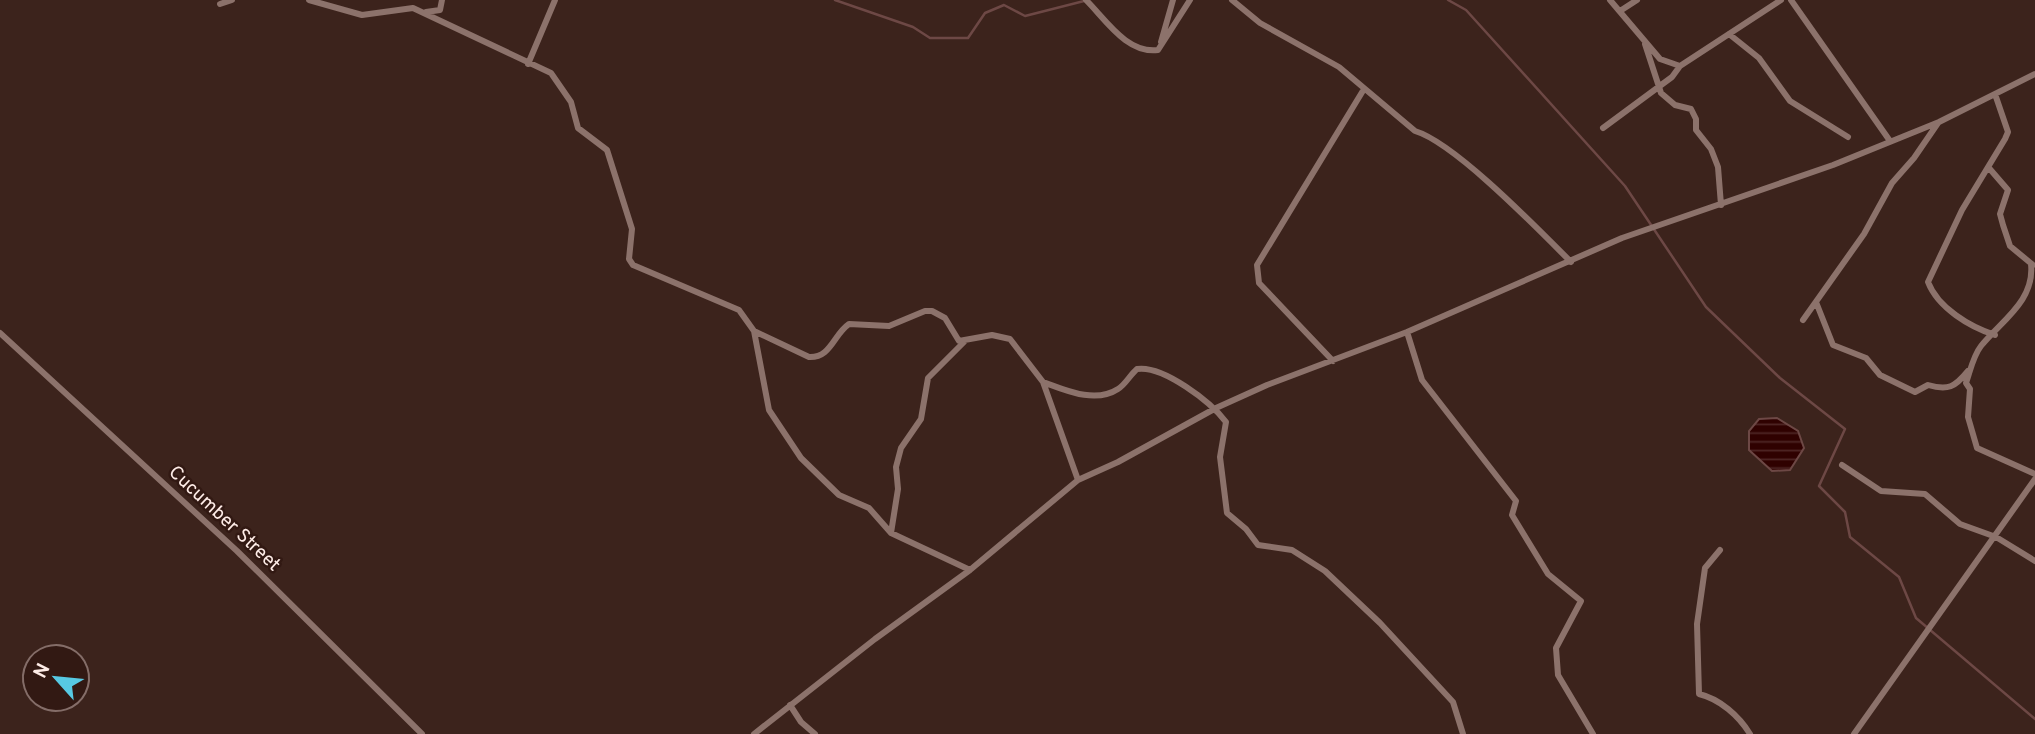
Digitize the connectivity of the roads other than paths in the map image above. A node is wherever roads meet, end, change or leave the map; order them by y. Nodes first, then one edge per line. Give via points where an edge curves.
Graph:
1 (232, 0) edge
2 (309, 0) edge
3 (442, 0) edge
4 (555, 0) edge
5 (1086, 0) edge
6 (1173, 0) edge
7 (1190, 0) edge
8 (1232, 0) edge
9 (1611, 0) edge
10 (1637, 0) edge
11 (1781, 0) edge
12 (1791, 0) edge
13 (220, 4) dead end
14 (1620, 11) junction
15 (425, 12) junction
16 (1729, 34) junction
17 (1643, 38) junction
18 (1158, 50) junction
19 (528, 64) junction
20 (1680, 66) junction
21 (2035, 74) edge
22 (1660, 86) junction
23 (1364, 89) junction
24 (1995, 94) junction
25 (1939, 122) junction
26 (1603, 128) dead end
27 (1848, 137) dead end
28 (1890, 141) junction
29 (1989, 168) junction
30 (1721, 205) junction
31 (1571, 262) junction
32 (2033, 265) edge
33 (1816, 302) junction
34 (1803, 320) dead end
35 (754, 331) junction
36 (1407, 332) junction
37 (0, 333) edge
38 (1995, 335) junction
39 (964, 342) junction
40 (1333, 360) junction
41 (1971, 367) junction
42 (1043, 382) junction
43 (1216, 408) junction
44 (1842, 465) dead end
45 (2035, 477) edge
46 (1078, 480) junction
47 (891, 533) junction
48 (1996, 537) junction
49 (1720, 551) dead end
50 (2035, 561) edge
51 (970, 570) junction
52 (790, 705) junction
53 (422, 734) edge
54 (754, 734) edge
55 (815, 734) edge
56 (1463, 734) edge
57 (1593, 734) edge
58 (1750, 734) edge
59 (1854, 734) edge

1 - 13 street
2 - 15 street via 352,14 403,7
3 - 15 street via 440,10
4 - 19 street
5 - 18 street via 1127,41 1146,52
6 - 18 street
7 - 18 street
8 - 23 street via 1260,23 1322,56
9 - 14 street
10 - 14 street
11 - 16 street
12 - 28 street
14 - 17 street
15 - 19 street
16 - 20 street
16 - 27 street via 1759,58 1790,101
17 - 20 street via 1660,59
17 - 22 street
19 - 35 street via 551,74 570,102 578,128 607,149 628,211 633,265 727,303 739,310
20 - 22 street
21 - 24 street
22 - 26 street
22 - 30 street via 1668,100 1691,110 1696,119 1696,130 1718,167
23 - 31 street via 1415,131 1430,135
23 - 40 street via 1257,265 1259,283
24 - 25 street
24 - 29 street via 2008,132
25 - 28 street
25 - 33 street via 1892,183 1864,234
28 - 30 street
29 - 32 street via 2008,190 2000,214 2010,246
29 - 38 street via 1962,210 1928,282 1947,307 1975,329
30 - 31 street via 1602,246
31 - 36 street
32 - 38 street via 2033,279 2013,316
33 - 34 street
33 - 41 street via 1833,345 1866,358 1900,388 1915,392 1928,385 1955,386
35 - 39 street via 817,358 849,324 889,326 932,311 945,318 955,338
35 - 47 street via 769,410 782,434 839,495 869,508
36 - 40 street
36 - 57 street via 1422,380 1516,501 1513,515 1548,574 1581,601 1556,648 1558,675
37 - 53 street, Cucumber Street via 237,551
38 - 41 street via 1981,347
39 - 42 street via 992,335 1010,339
39 - 47 street via 928,378 921,419 901,448
40 - 43 street
41 - 45 street via 1966,383 1970,389 1968,417 1977,448
42 - 43 street via 1075,394 1106,395 1121,388 1137,369 1146,367
42 - 46 street
43 - 46 street
43 - 56 street via 1226,422 1220,457 1227,513 1258,545 1292,550 1352,595 1453,702
44 - 48 street via 1881,491 1925,494 1960,524
45 - 48 street
46 - 51 street
47 - 51 street
48 - 50 street
48 - 59 street
49 - 58 street via 1705,568 1700,602 1699,694 1712,697
51 - 52 street
52 - 54 street
52 - 55 street

